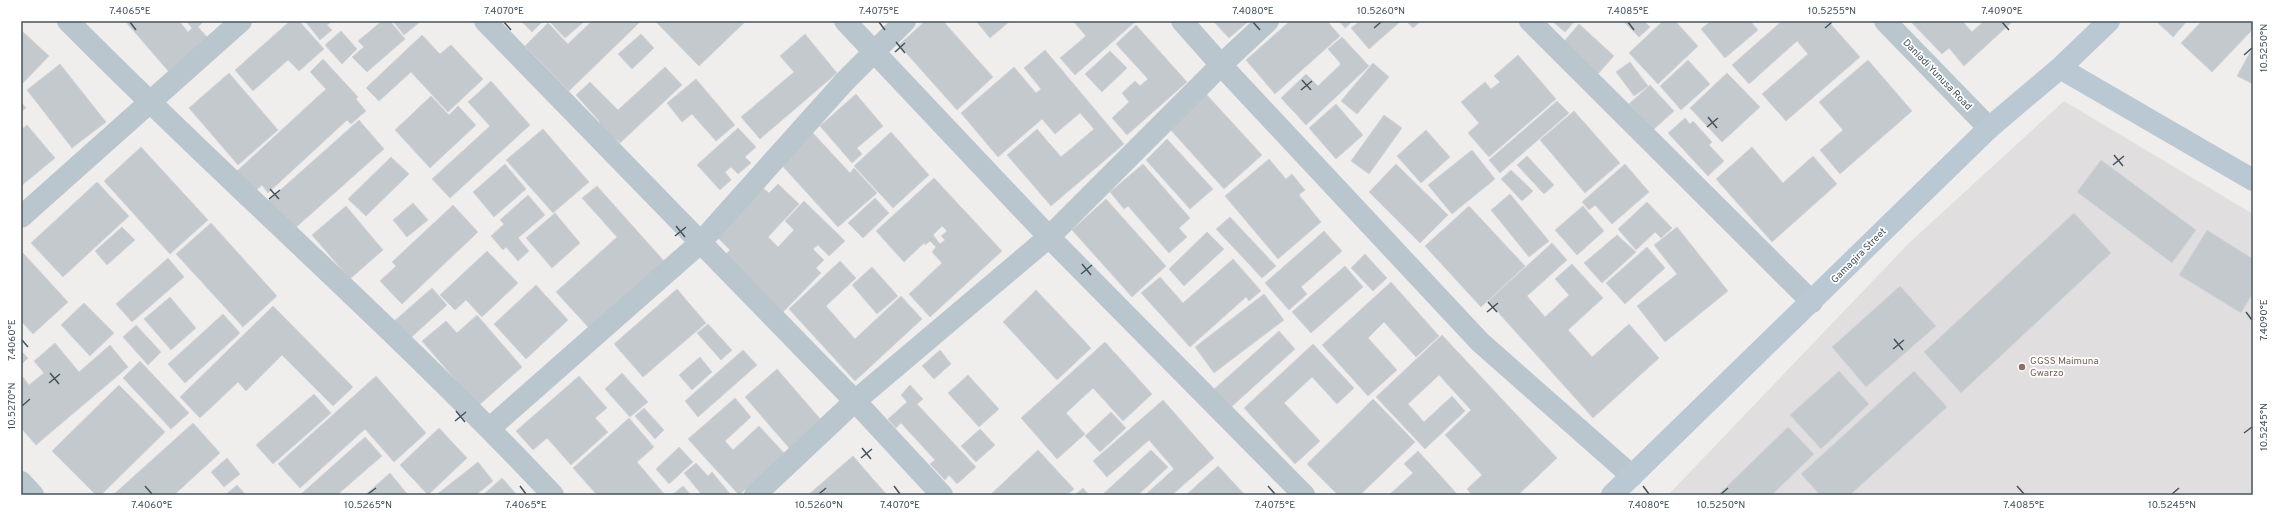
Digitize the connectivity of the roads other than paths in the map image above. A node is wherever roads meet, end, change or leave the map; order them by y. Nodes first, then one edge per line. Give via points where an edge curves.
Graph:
1 (68, 21) edge
2 (241, 21) edge
3 (485, 21) edge
4 (845, 21) edge
5 (905, 21) edge
6 (1182, 21) edge
7 (1268, 21) edge
8 (1530, 21) edge
9 (1885, 21) edge
10 (2109, 21) edge
11 (875, 50) junction
12 (1221, 65) junction
13 (2060, 68) junction
14 (150, 104) junction
15 (1989, 128) junction
16 (2253, 180) edge
17 (21, 217) edge
18 (1049, 237) junction
19 (700, 243) junction
20 (1812, 302) junction
21 (856, 401) junction
22 (490, 428) junction
23 (1632, 476) junction
24 (21, 482) edge
25 (33, 495) edge
26 (552, 495) edge
27 (755, 495) edge
28 (942, 495) edge
29 (1304, 495) edge
30 (1612, 495) edge

1 - 14 street
2 - 14 street
3 - 19 street
4 - 11 street
5 - 11 street
6 - 12 street
7 - 12 street
8 - 20 street
9 - 15 street, Danladi Yunusa Road
10 - 13 street, Gamagira Street
11 - 18 street
11 - 19 street via 844,81
12 - 18 street
12 - 23 street via 1480,342
13 - 15 street, Gamagira Street
13 - 16 street
14 - 17 street
14 - 22 street
15 - 20 street, Gamagira Street
18 - 21 street
18 - 29 street
19 - 21 street
19 - 22 street
20 - 23 street, Gamagira Street
21 - 27 street
21 - 28 street
22 - 26 street
23 - 30 street, Gamagira Street
24 - 25 street

